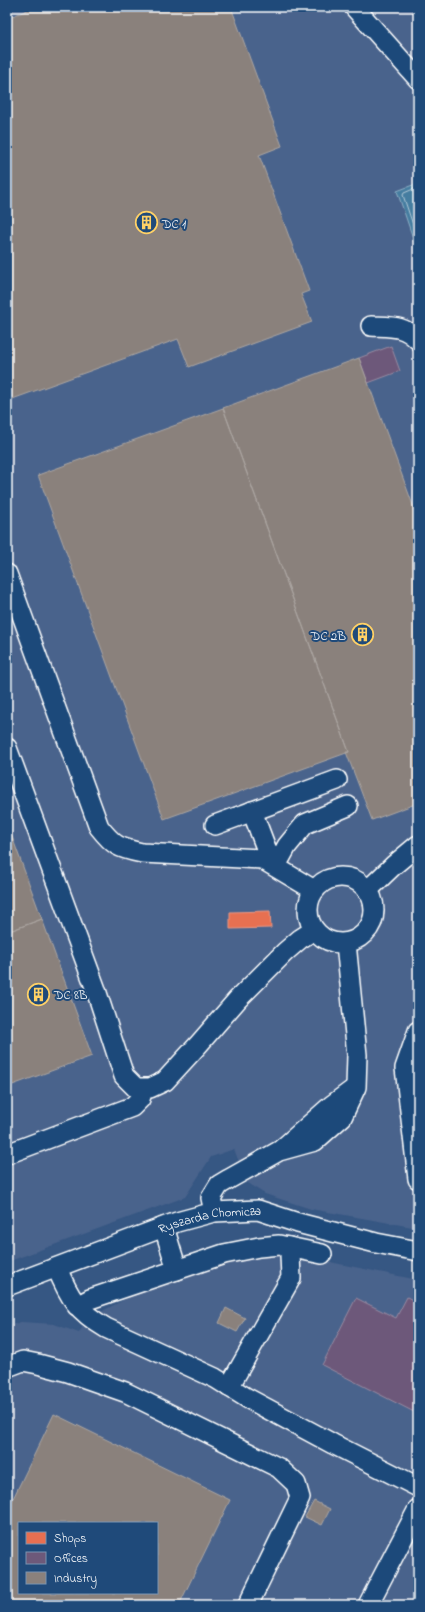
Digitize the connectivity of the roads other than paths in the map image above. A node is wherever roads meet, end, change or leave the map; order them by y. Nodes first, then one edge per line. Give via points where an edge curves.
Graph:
1 (354, 7) edge
2 (418, 79) edge
3 (371, 326) dead end
4 (418, 340) edge
5 (7, 574) edge
6 (7, 748) edge
7 (337, 780) dead end
8 (348, 806) dead end
9 (252, 811) junction
10 (215, 824) dead end
11 (418, 845) edge
12 (276, 866) junction
13 (368, 889) junction
14 (314, 890) junction
15 (314, 930) junction
16 (346, 943) junction
17 (418, 1031) edge
18 (143, 1089) junction
19 (7, 1154) edge
20 (418, 1179) edge
21 (214, 1212) junction
22 (164, 1227) junction
23 (289, 1247) junction
24 (418, 1251) edge
25 (322, 1254) dead end
26 (57, 1268) junction
27 (177, 1270) junction
28 (7, 1286) edge
29 (77, 1306) junction
30 (7, 1367) edge
31 (229, 1387) junction
32 (418, 1487) edge
33 (418, 1509) edge
34 (248, 1605) edge
35 (368, 1605) edge

1 - 2 street
3 - 4 street via 402,328
5 - 12 street via 100,827 111,842 123,850 142,853 262,859
6 - 18 street via 93,980 124,1076 136,1088
7 - 9 street
8 - 12 street via 305,824 287,846
9 - 10 street
9 - 12 street
11 - 13 street
12 - 14 street
13 - 14 street via 354,879 343,876 332,877
13 - 16 street via 374,904 371,925 364,934
14 - 15 street via 308,910
15 - 16 street via 323,938
15 - 18 street via 285,952 238,999 165,1081
16 - 21 street via 357,1055 356,1087 332,1104 279,1151 220,1185 211,1198
17 - 20 street via 405,1068
18 - 19 street via 140,1099 132,1107
21 - 22 street, Ryszarda Chomicza
21 - 24 street, Ryszarda Chomicza via 258,1210 376,1243
22 - 26 street, Ryszarda Chomicza
22 - 27 street
23 - 25 street
23 - 27 street via 259,1246 224,1254
23 - 31 street via 292,1278
26 - 28 street, Ryszarda Chomicza
26 - 29 street via 65,1288
27 - 29 street via 90,1299
29 - 31 street via 106,1328 215,1378
30 - 34 street via 23,1361 38,1364 125,1392 279,1468 296,1484 300,1498
31 - 32 street
33 - 35 street

